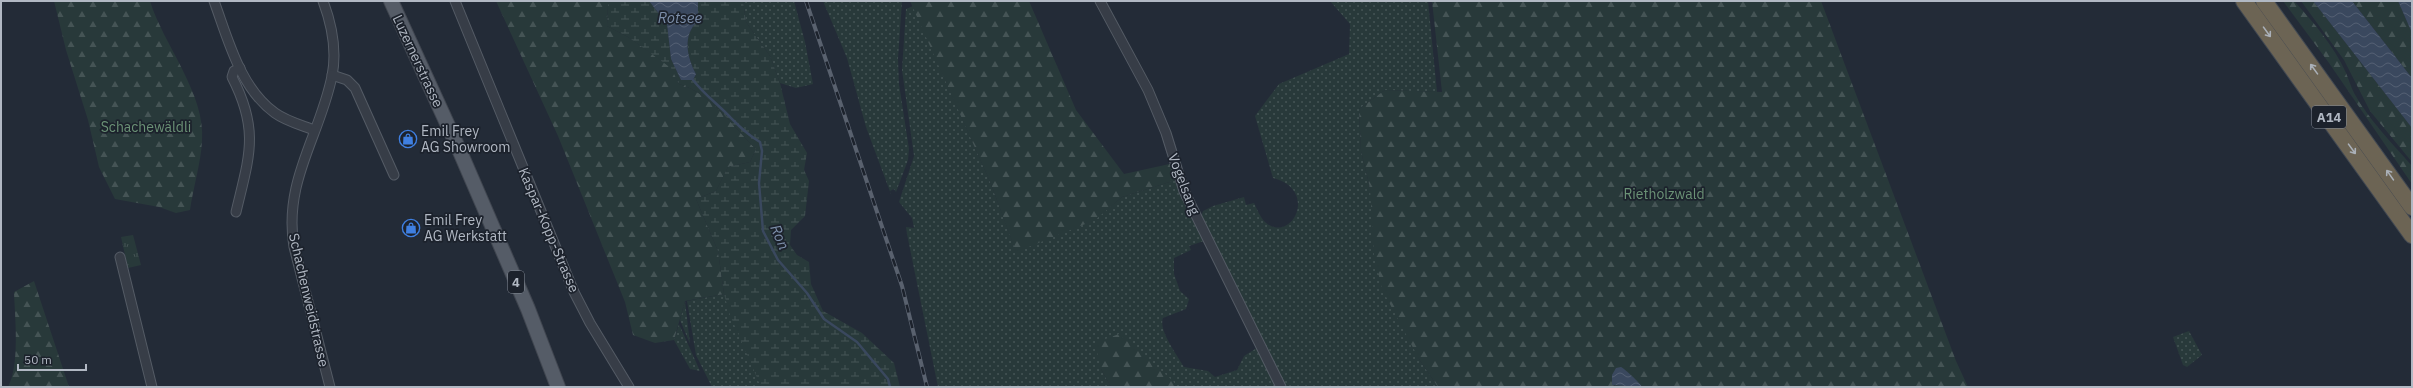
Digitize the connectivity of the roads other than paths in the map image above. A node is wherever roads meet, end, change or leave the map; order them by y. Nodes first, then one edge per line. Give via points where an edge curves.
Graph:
1 (214, 1) edge
2 (324, 1) edge
3 (391, 1) edge
4 (455, 1) edge
5 (1100, 1) edge
6 (2244, 1) edge
7 (2264, 1) edge
8 (240, 68) junction
9 (332, 75) junction
10 (314, 130) junction
11 (394, 176) dead end
12 (2412, 207) edge
13 (236, 212) dead end
14 (2412, 235) edge
15 (120, 258) dead end
16 (152, 387) edge
17 (330, 387) edge
18 (558, 387) edge
19 (628, 387) edge
20 (1281, 387) edge

1 - 8 street
2 - 9 street, Schachenweidstrasse via 334,43
3 - 18 main road, Luzernerstrasse / 4 via 472,179 528,309
4 - 19 street, Kaspar-Kopp-Strasse via 574,292
5 - 20 street, Vogelsang via 1148,90 1166,133 1187,198
6 -> 14 highway, A14
12 -> 7 highway, A14
8 - 10 street via 256,93 274,112
8 - 13 street via 234,71 232,78 249,116 250,141
9 - 10 street, Schachenweidstrasse
9 - 11 street via 347,80 355,88
10 - 17 street, Schachenweidstrasse via 298,175 291,226 294,247
15 - 16 street

